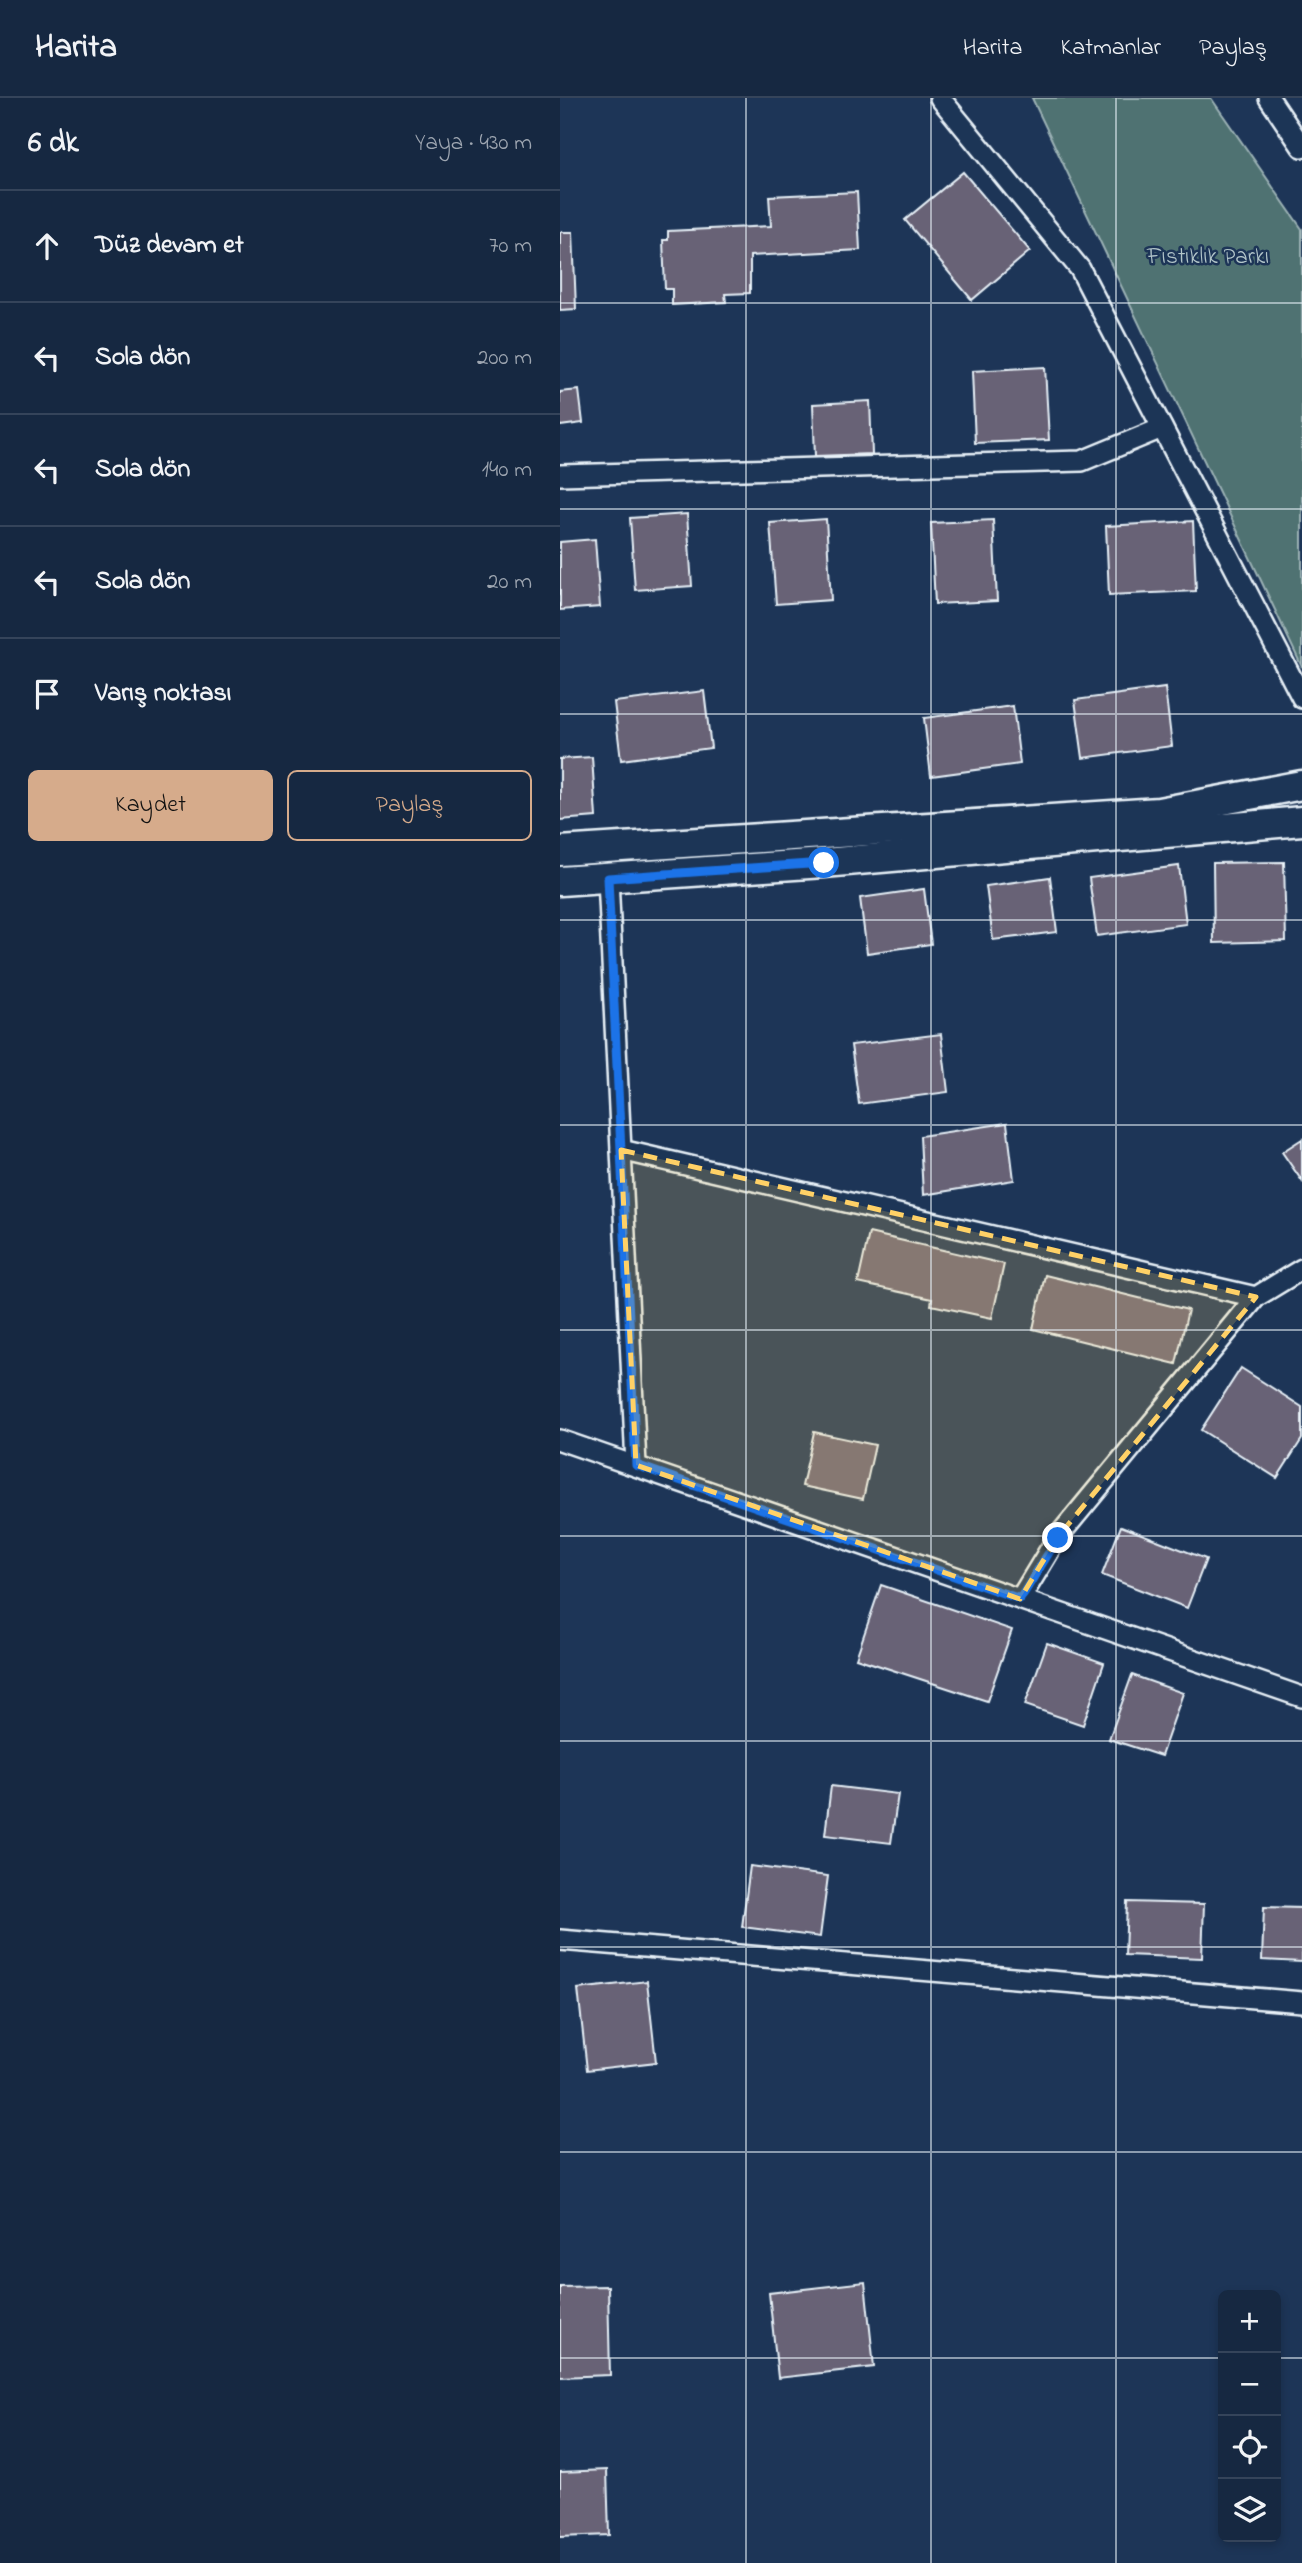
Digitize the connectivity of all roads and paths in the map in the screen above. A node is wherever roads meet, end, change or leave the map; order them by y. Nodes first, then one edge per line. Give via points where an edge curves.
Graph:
1 (940, 98) edge
2 (1269, 98) edge
3 (1302, 148) edge
4 (1162, 428) junction
5 (560, 475) edge
6 (1302, 698) edge
7 (1302, 785) edge
8 (1302, 821) edge
9 (560, 851) edge
10 (608, 878) junction
11 (560, 881) edge
12 (621, 1150) junction
13 (1302, 1269) edge
14 (1256, 1297) junction
15 (560, 1440) edge
16 (636, 1465) junction
17 (1020, 1599) junction
18 (1299, 1693) edge
19 (560, 1940) edge
20 (1302, 2003) edge

1 - 4 street via 1080,269
2 - 3 street
4 - 5 street via 1082,461
4 - 6 street
7 - 9 street via 1159,812
8 - 10 street
10 - 11 street
10 - 12 street
12 - 14 street
12 - 16 street
13 - 14 street
14 - 17 street via 1058,1538
15 - 16 street
16 - 17 street
17 - 18 street
19 - 20 street

